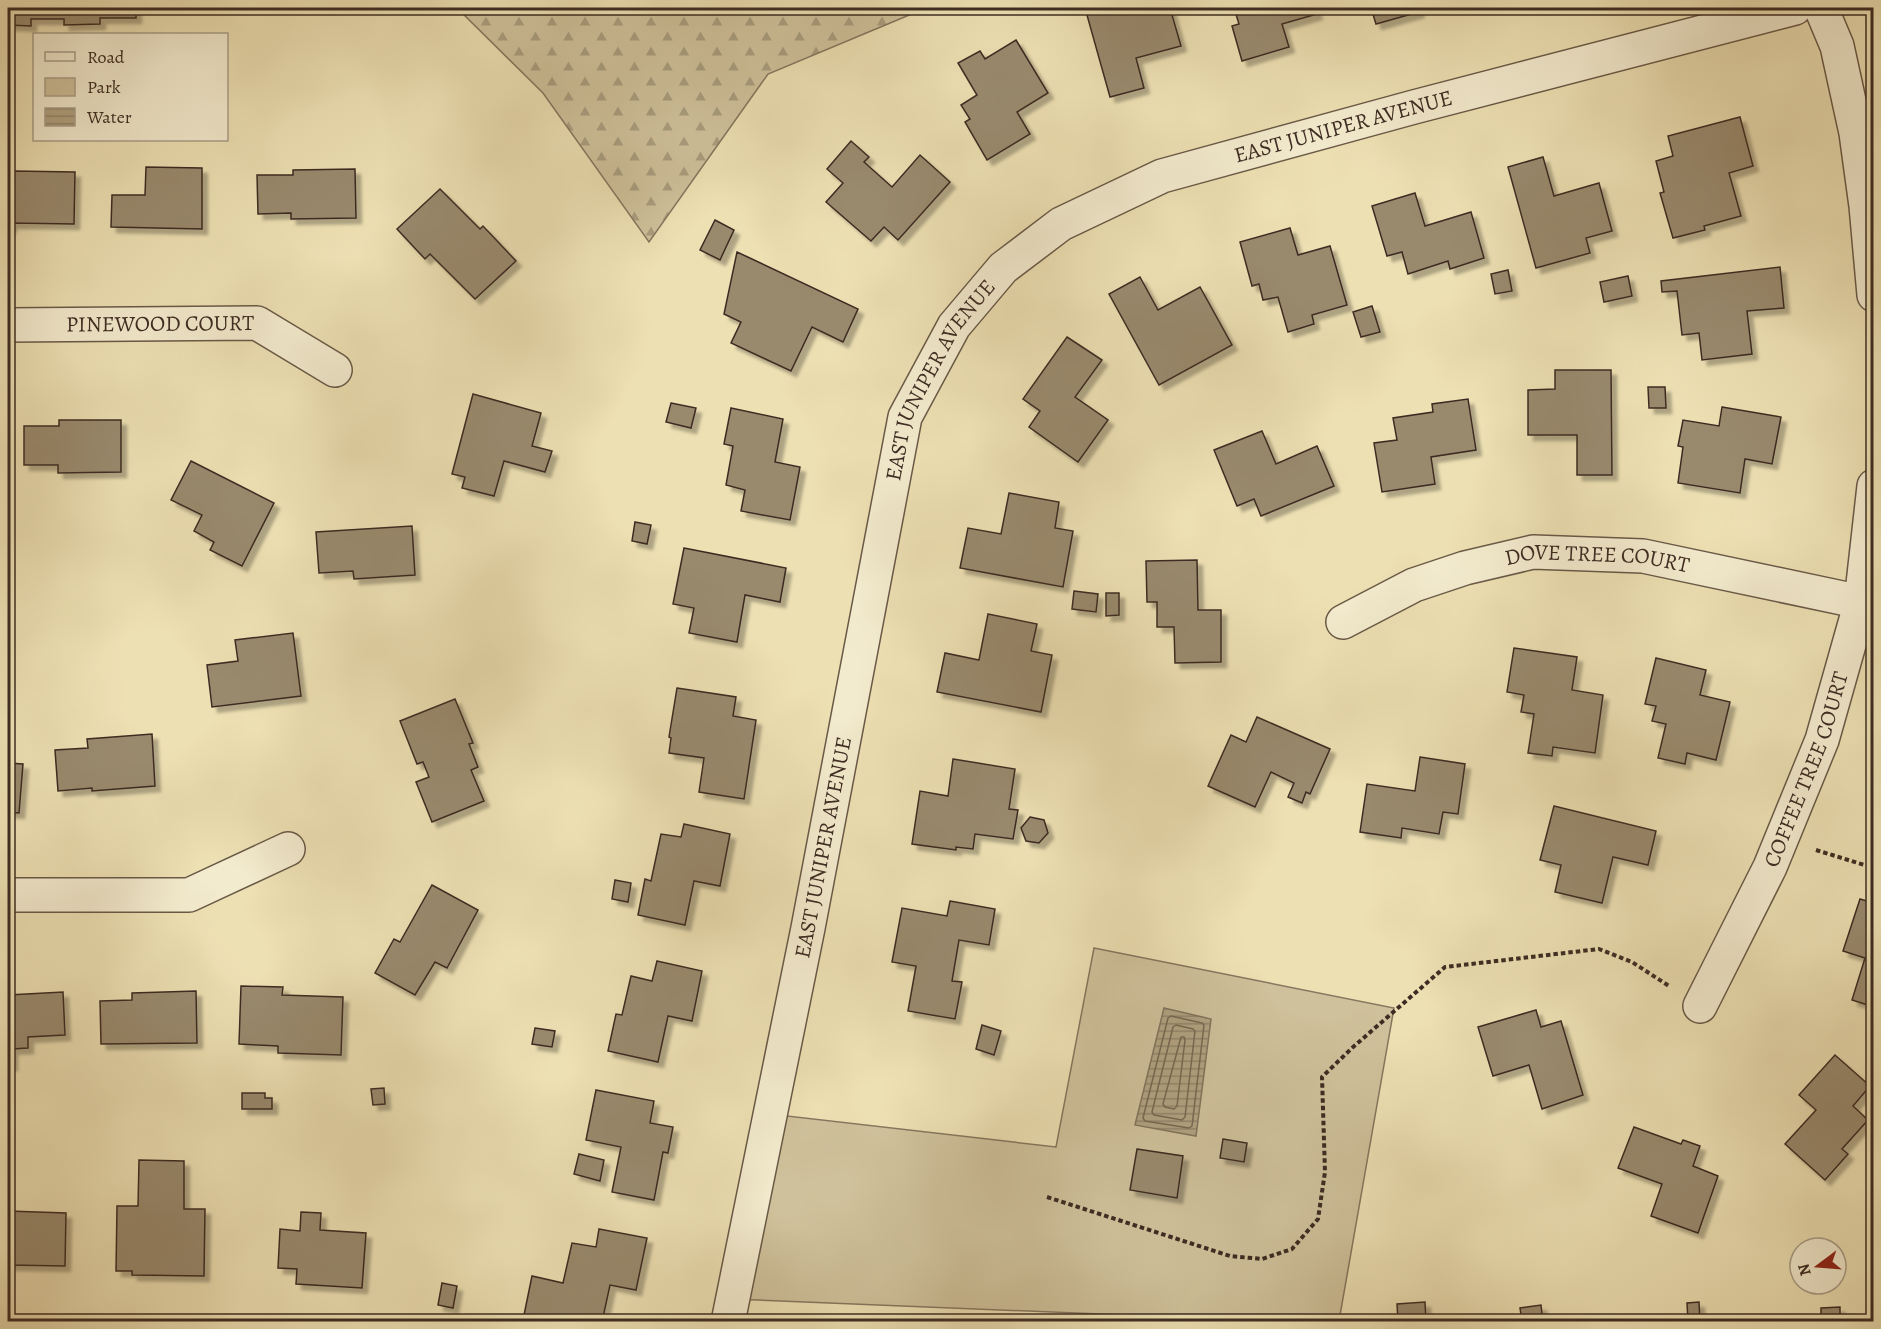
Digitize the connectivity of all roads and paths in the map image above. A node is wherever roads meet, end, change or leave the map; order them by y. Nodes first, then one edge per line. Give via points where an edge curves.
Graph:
1 (1795, 8) edge
2 (1821, 8) edge
3 (1874, 295) edge
4 (8, 325) edge
5 (334, 370) dead end
6 (1874, 486) edge
7 (1861, 602) junction
8 (1342, 622) dead end
9 (1781, 839) junction
10 (288, 849) dead end
11 (1874, 868) edge
12 (8, 895) edge
13 (1700, 1006) joint
14 (1047, 1197) dead end
15 (728, 1322) edge

1 - 15 street, EAST JUNIPER AVENUE via 1162,176 1061,224 1003,268 954,326 905,417
2 - 3 street via 1837,46 1856,133
4 - 5 street, PINEWOOD COURT via 257,323
6 - 7 street, COFFEE TREE COURT
7 - 8 street, DOVE TREE COURT via 1643,556 1533,552 1464,568 1414,585
7 - 9 street, COFFEE TREE COURT via 1821,740
9 - 11 path
9 - 13 street, COFFEE TREE COURT
10 - 12 street via 189,895
13 - 14 path via 1632,962 1599,949 1445,966 1322,1077 1325,1172 1318,1219 1292,1249 1262,1259 1230,1256

